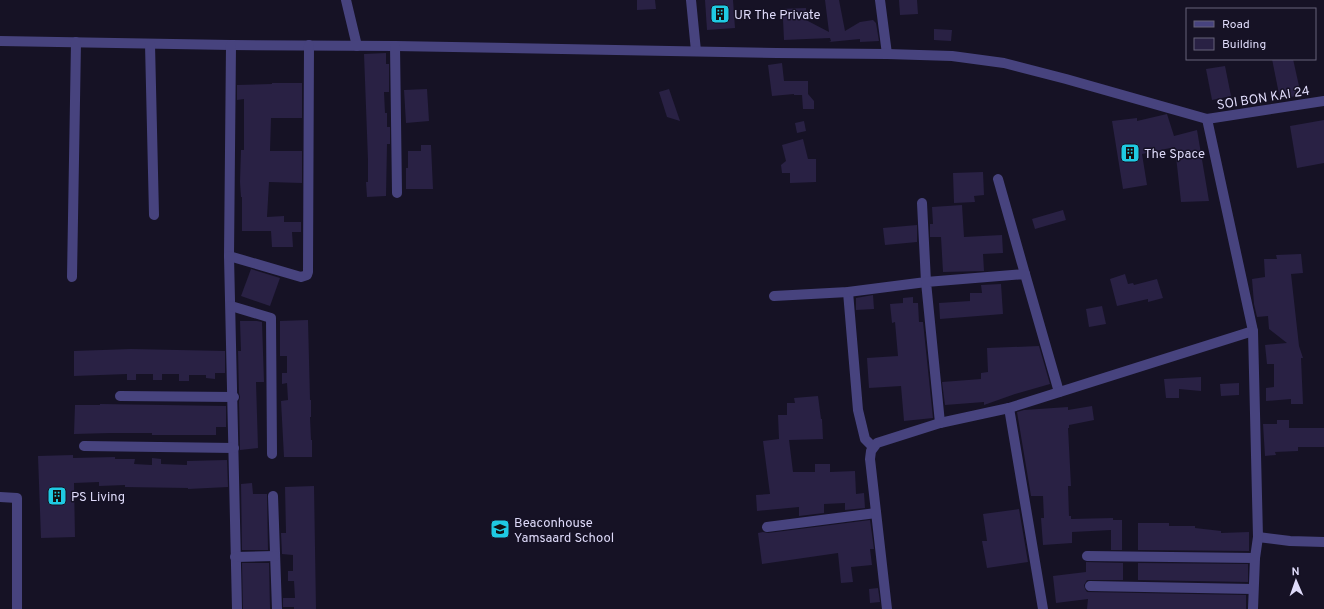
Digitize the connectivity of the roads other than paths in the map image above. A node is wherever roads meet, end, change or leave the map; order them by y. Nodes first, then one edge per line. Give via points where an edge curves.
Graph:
1 (346, 0) edge
2 (691, 0) edge
3 (880, 0) edge
4 (0, 41) edge
5 (76, 42) junction
6 (150, 44) junction
7 (231, 45) junction
8 (309, 45) junction
9 (357, 46) junction
10 (395, 46) junction
11 (696, 51) junction
12 (887, 54) junction
13 (1324, 101) edge
14 (1206, 119) junction
15 (998, 180) dead end
16 (397, 193) dead end
17 (922, 203) dead end
18 (154, 215) dead end
19 (230, 256) junction
20 (1025, 274) junction
21 (72, 278) dead end
22 (926, 282) junction
23 (848, 292) junction
24 (774, 296) dead end
25 (231, 306) junction
26 (1253, 331) junction
27 (1059, 392) junction
28 (120, 396) dead end
29 (234, 397) junction
30 (1009, 408) junction
31 (940, 423) junction
32 (84, 446) dead end
33 (873, 447) junction
34 (234, 448) junction
35 (272, 454) dead end
36 (273, 496) dead end
37 (0, 497) edge
38 (876, 513) junction
39 (767, 527) dead end
40 (1258, 537) junction
41 (1324, 542) edge
42 (275, 556) junction
43 (1086, 556) dead end
44 (236, 557) junction
45 (1255, 558) junction
46 (1090, 586) dead end
47 (1254, 589) junction
48 (17, 609) edge
49 (237, 609) edge
50 (277, 609) edge
51 (887, 609) edge
52 (1043, 609) edge
53 (1253, 609) edge

1 - 9 street
2 - 11 street
3 - 12 street
4 - 5 street
5 - 6 street
5 - 21 street
6 - 7 street
6 - 18 street
7 - 8 street
7 - 19 street
8 - 9 street
8 - 19 street via 307,275 301,277
9 - 10 street
10 - 11 street
10 - 16 street
11 - 12 street
12 - 14 street via 952,56 1004,63
13 - 14 street, SOI BON KAI 24
14 - 26 street
15 - 20 street
17 - 22 street
19 - 25 street
20 - 22 street
20 - 27 street
22 - 23 street
22 - 31 street
23 - 24 street
23 - 33 street via 858,410 865,439
25 - 29 street
25 - 35 street via 271,318
26 - 27 street
26 - 40 street
27 - 30 street
28 - 29 street
29 - 34 street
30 - 31 street
30 - 52 street
31 - 33 street via 884,440
32 - 34 street
33 - 38 street via 870,459
34 - 44 street
36 - 42 street
37 - 48 street via 17,498
38 - 39 street
38 - 51 street
40 - 41 street
40 - 45 street
42 - 44 street
42 - 50 street
43 - 45 street
44 - 49 street
45 - 47 street
46 - 47 street
47 - 53 street

